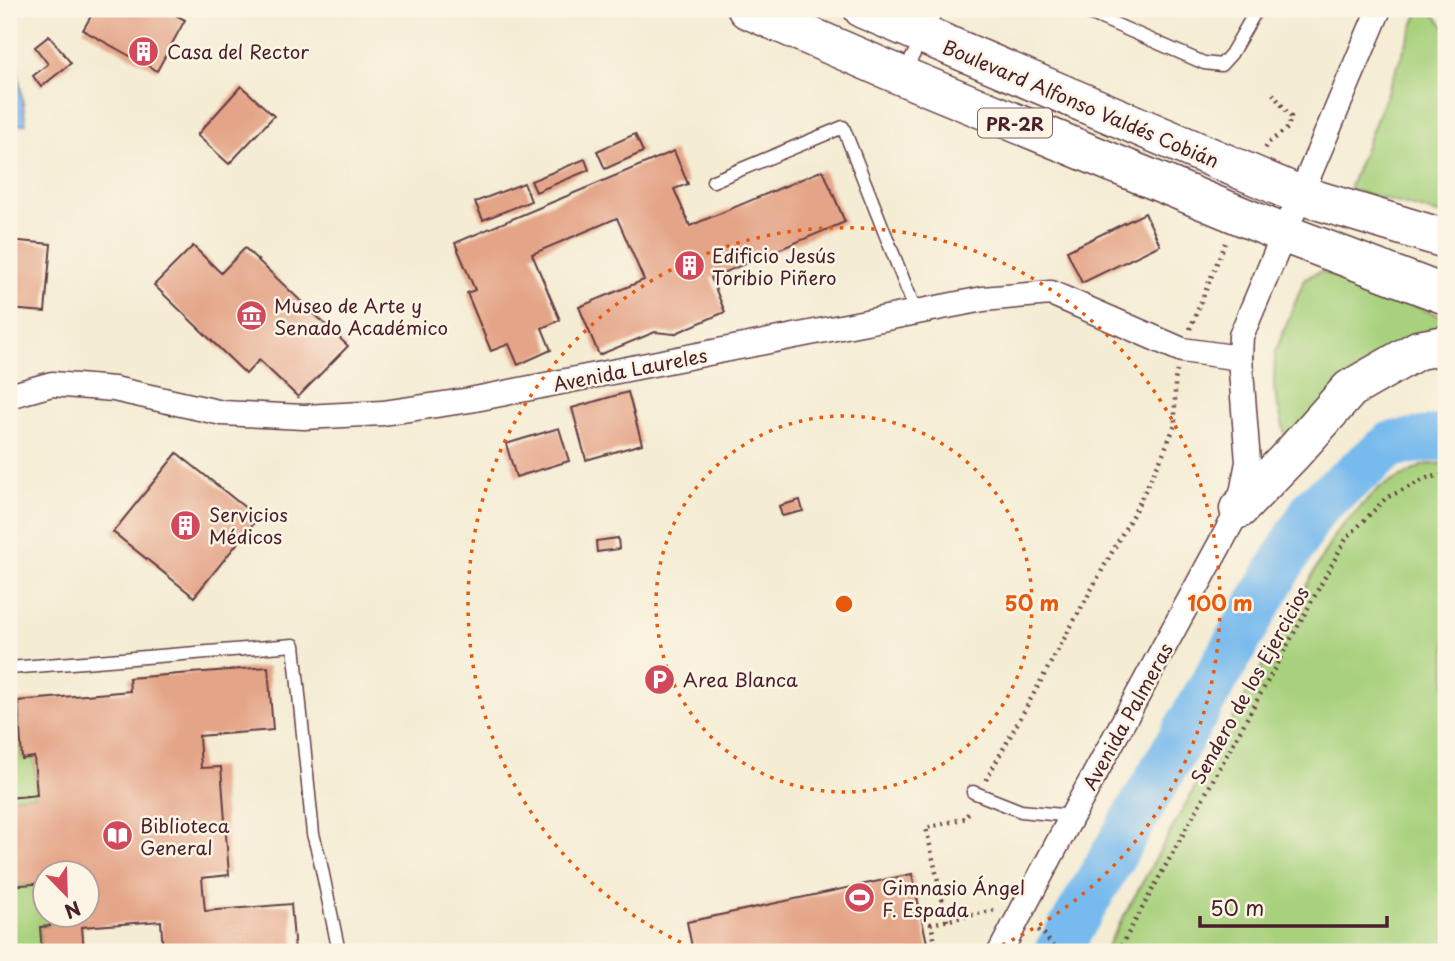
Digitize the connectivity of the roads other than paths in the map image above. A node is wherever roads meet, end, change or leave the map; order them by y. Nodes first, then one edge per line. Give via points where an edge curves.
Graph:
1 (747, 9) edge
2 (863, 9) edge
3 (1075, 9) edge
4 (1257, 9) edge
5 (1379, 9) edge
6 (929, 22) edge
7 (902, 76) junction
8 (713, 181) dead end
9 (1300, 195) junction
10 (1285, 234) junction
11 (1446, 239) edge
12 (1446, 295) edge
13 (916, 312) junction
14 (1446, 345) edge
15 (1240, 358) junction
16 (9, 396) edge
17 (1239, 509) junction
18 (9, 668) edge
19 (976, 793) road end
20 (1072, 816) junction
21 (340, 952) edge
22 (1000, 952) edge

1 - 7 main road, PR-2R
2 - 6 main road, Boulevard Alfonso Valdés Cobián / PR-2R
3 - 4 lane via 1204,63 1221,65
5 - 9 street, Avenida Palmeras
6 - 7 lane
6 - 9 main road, Boulevard Alfonso Valdés Cobián / PR-2R
7 - 10 main road, PR-2R
8 - 13 lane via 843,127
9 - 10 street, Avenida Palmeras
9 - 11 main road, PR-2R
10 - 12 main road, PR-2R
10 - 15 street, Avenida Palmeras via 1241,336
13 - 15 street, Avenida Laureles via 983,299 1051,293 1182,350
13 - 16 street, Avenida Laureles via 383,413 304,417 222,413 114,389 52,384
14 - 17 main road via 1418,350 1350,389
15 - 17 street, Avenida Palmeras via 1248,462
17 - 20 street, Avenida Palmeras
18 - 21 lane via 294,645 313,834
19 - 20 lane via 1021,811
20 - 22 street, Avenida Palmeras

